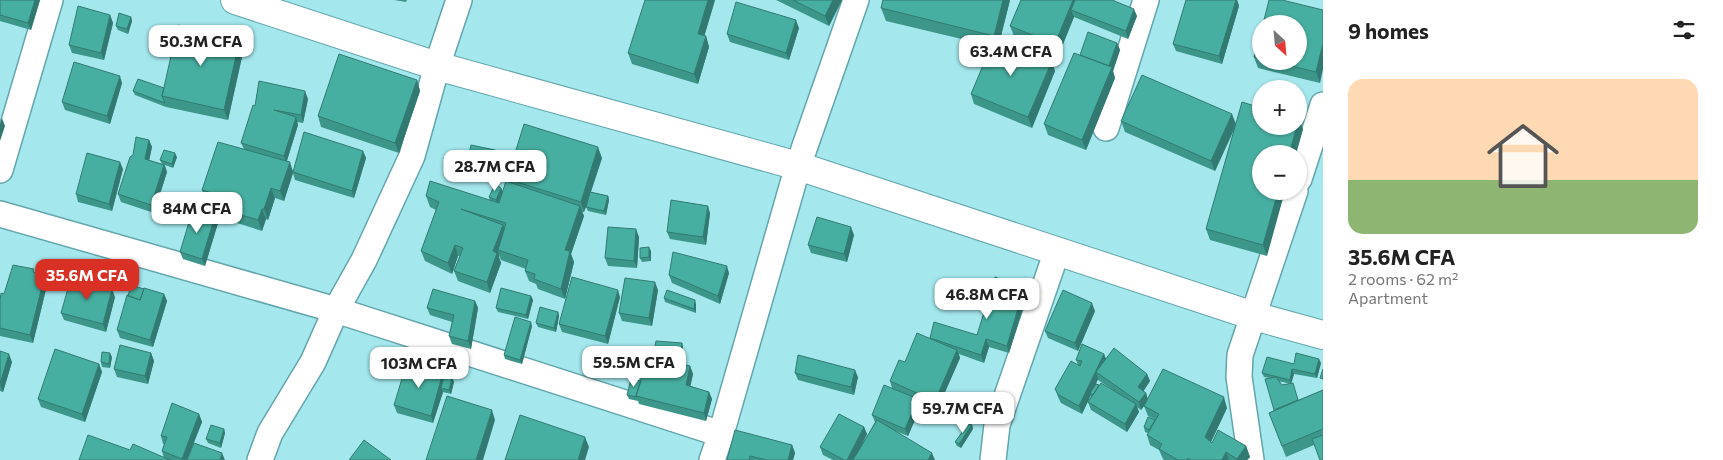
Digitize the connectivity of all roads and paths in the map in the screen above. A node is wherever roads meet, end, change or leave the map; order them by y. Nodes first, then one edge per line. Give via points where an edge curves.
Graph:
1 (50, 0) edge
2 (235, 0) edge
3 (459, 0) edge
4 (856, 0) edge
5 (1146, 0) edge
6 (437, 66) junction
7 (1323, 105) edge
8 (1106, 128) dead end
9 (1307, 154) edge
10 (798, 166) junction
11 (0, 170) edge
12 (1292, 200) edge
13 (0, 214) edge
14 (1057, 251) junction
15 (336, 310) junction
16 (1254, 316) junction
17 (1323, 335) edge
18 (722, 434) junction
19 (260, 460) edge
20 (712, 460) edge
21 (993, 460) edge
22 (1251, 460) edge

1 - 11 street
2 - 6 street
3 - 6 street
4 - 10 street
5 - 8 street
6 - 10 street
6 - 15 street via 412,156 364,260
7 - 9 street
10 - 14 street
10 - 18 street
12 - 16 street
13 - 15 street
14 - 16 street
14 - 21 street via 997,425
15 - 18 street
15 - 19 street via 313,362 270,433
16 - 17 street
16 - 22 street via 1240,355 1239,377
18 - 20 street

